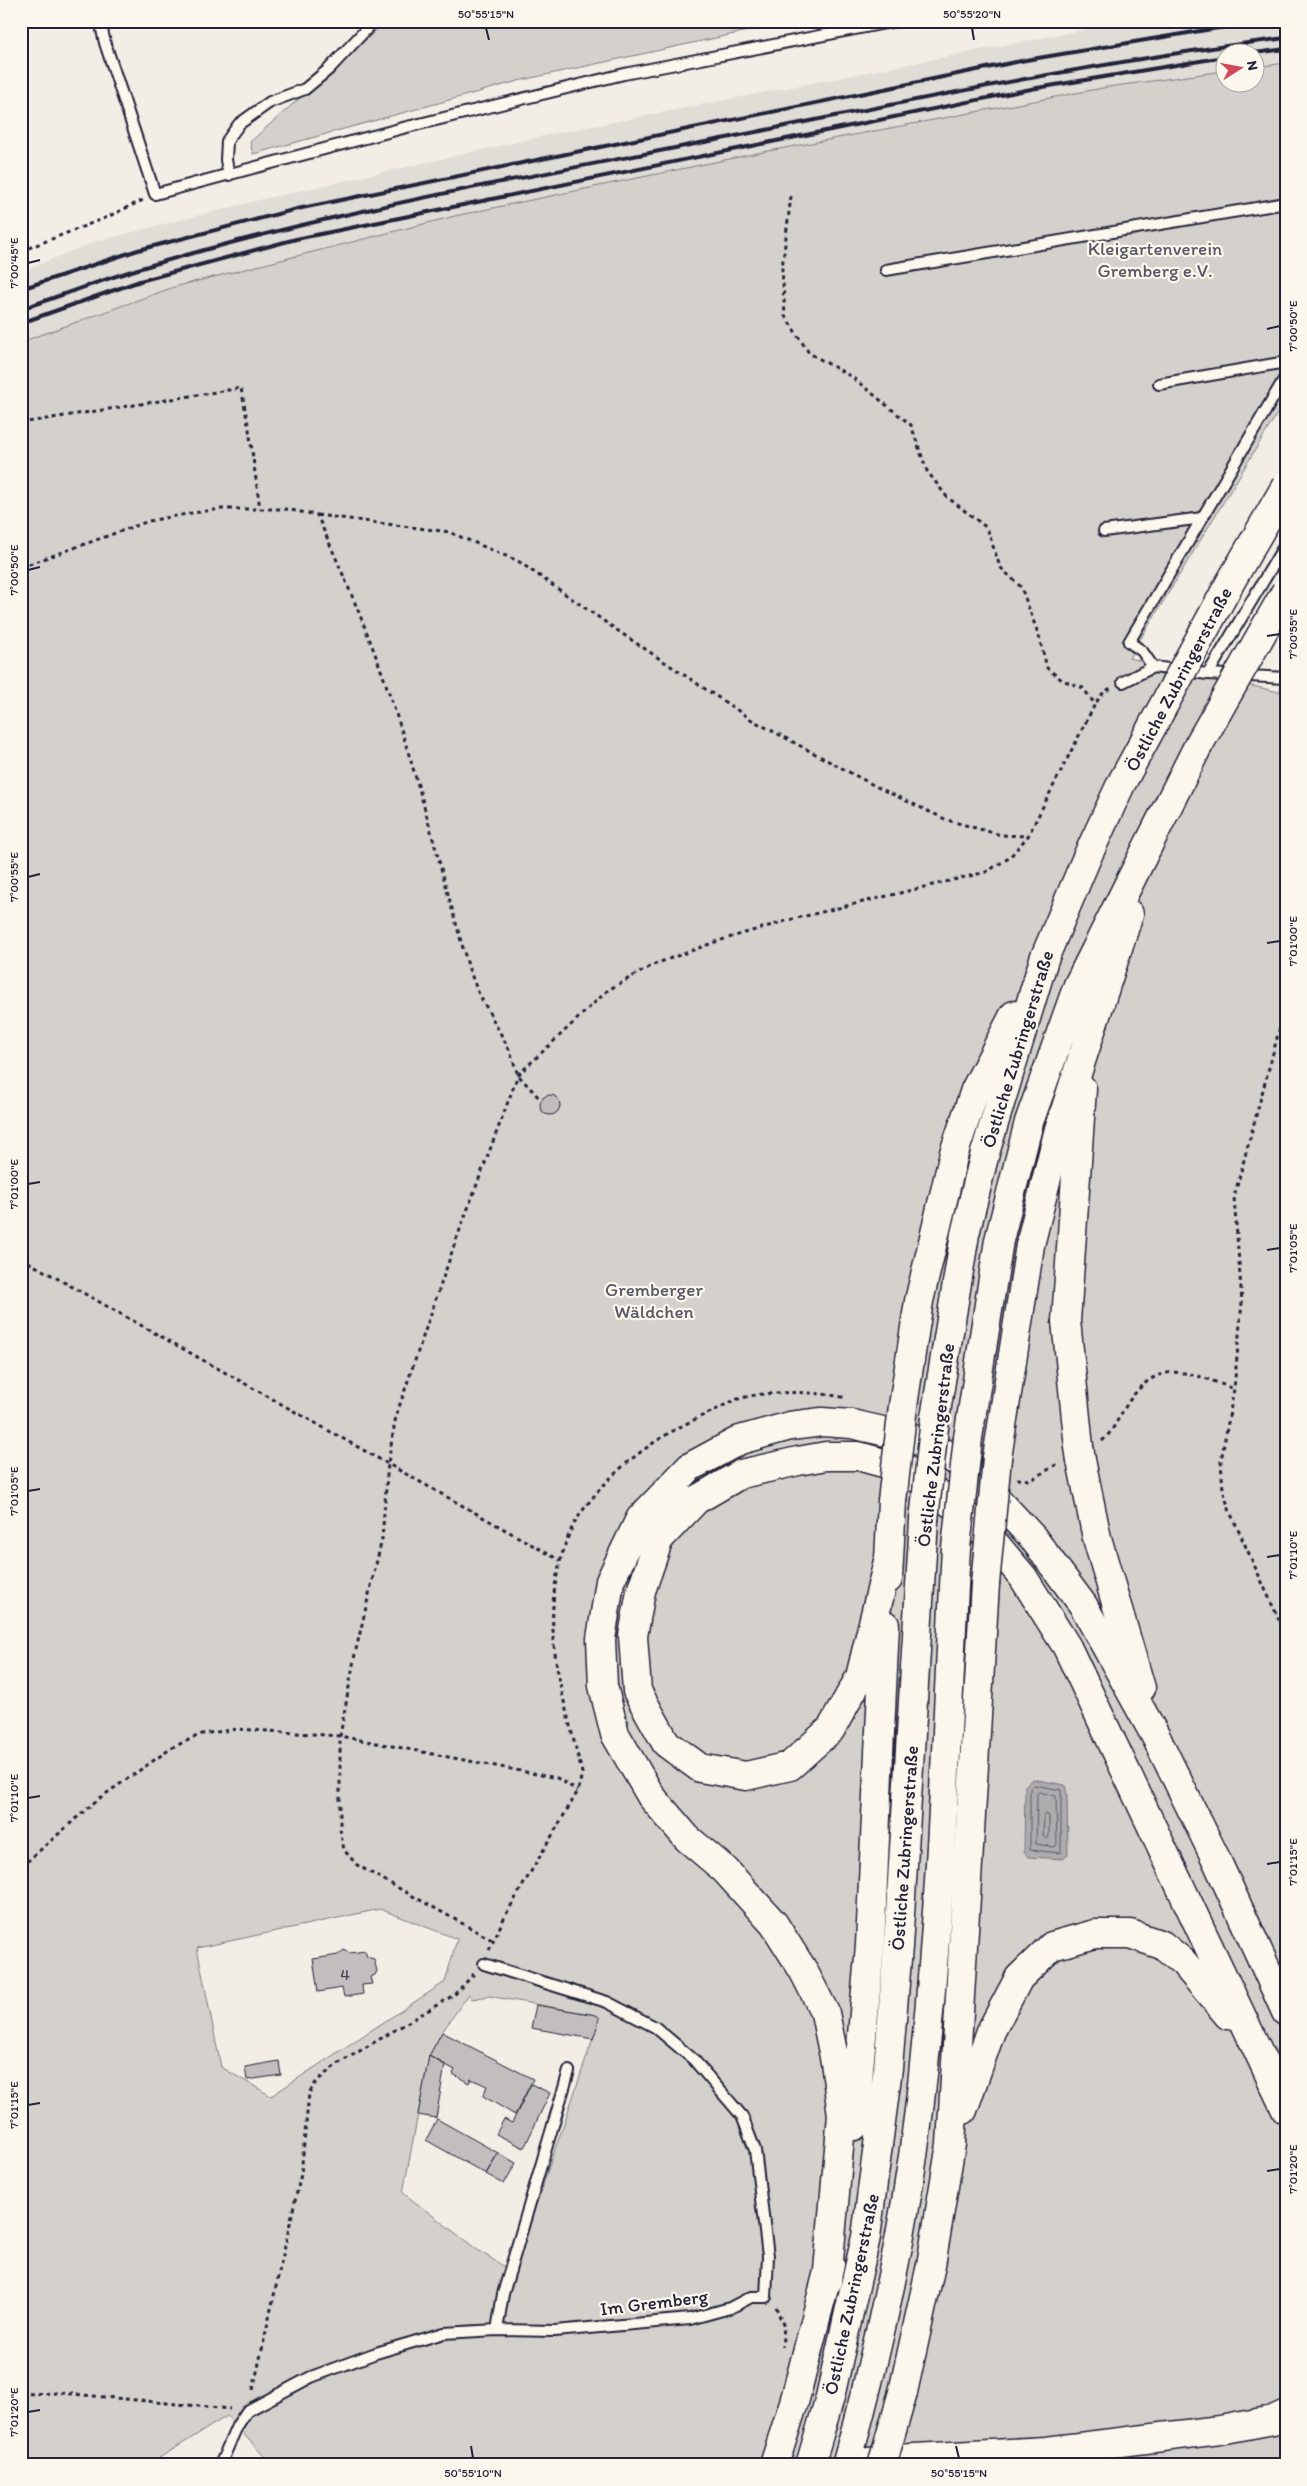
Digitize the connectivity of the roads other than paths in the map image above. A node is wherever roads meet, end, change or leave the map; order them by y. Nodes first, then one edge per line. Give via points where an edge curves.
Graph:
1 (100, 21) edge
2 (374, 21) edge
3 (896, 21) edge
4 (229, 175) junction
5 (1286, 203) edge
6 (886, 270) dead end
7 (1286, 362) edge
8 (1286, 376) edge
9 (1159, 384) dead end
10 (1286, 486) edge
11 (1202, 518) junction
12 (1104, 531) dead end
13 (1286, 543) edge
14 (1286, 591) edge
15 (1153, 667) junction
16 (1208, 674) junction
17 (1286, 678) edge
18 (1123, 682) road end
19 (1155, 832) junction
20 (1044, 959) junction
21 (1084, 1053) junction
22 (888, 1561) junction
23 (1156, 1737) junction
24 (484, 1964) road end
25 (1286, 2012) edge
26 (1258, 2054) junction
27 (569, 2071) dead end
28 (1286, 2110) edge
29 (951, 2144) junction
30 (827, 2282) junction
31 (497, 2330) junction
32 (1286, 2414) edge
33 (220, 2465) edge
34 (774, 2465) edge
35 (810, 2465) edge
36 (847, 2465) edge
37 (882, 2465) edge

1 - 4 lane via 155,194
2 - 4 lane via 329,69 305,89 270,102 239,124 228,141 226,160
3 - 4 lane via 624,74
5 - 6 lane
7 - 9 lane
8 - 11 lane
10 - 20 highway, Östliche Zubringerstraße, bridge via 1121,784
11 - 12 lane
11 - 15 lane via 1129,642 1142,651
13 - 16 lane
14 - 19 highway, Östliche Zubringerstraße, bridge via 1198,746
15 - 16 lane
15 - 18 lane
16 - 17 lane
19 - 21 highway
19 - 36 highway, Östliche Zubringerstraße, bridge via 1078,985 1029,1122 999,1240 968,1438 956,1548 933,1956 919,2110 880,2342
20 - 22 highway, bridge via 975,1090 954,1153 919,1301 903,1406
20 - 35 highway, Östliche Zubringerstraße, bridge via 985,1153 965,1234 935,1418 924,1520 888,2068 866,2237 830,2397
21 - 23 highway via 1066,1321 1080,1453 1097,1538
21 - 29 highway, bridge via 1059,1129 1030,1245 997,1458 985,1584
22 - 26 highway via 860,1678 831,1729 790,1766 746,1776 700,1768 666,1743 637,1691 633,1636 641,1591 659,1540 696,1500 741,1474 826,1456 858,1456 905,1469 960,1510 996,1545 1023,1577 1067,1648
22 - 30 highway via 862,2060 851,2154
23 - 25 highway
23 - 30 highway via 1083,1605 1033,1538 950,1456 913,1438 852,1424 822,1422 790,1426 740,1440 690,1467 640,1520 610,1581 601,1639 603,1686 615,1734 651,1796 687,1838 725,1870 774,1924 803,1970 825,2014 842,2115
24 - 31 lane, Im Gremberg via 607,2002 655,2027 694,2060 742,2116 755,2150 768,2256 766,2297 751,2297 730,2308 690,2319 555,2331
26 - 28 highway
26 - 29 highway via 1199,1979 1162,1945 1130,1934 1095,1934 1052,1946 1019,1978 991,2031
27 - 31 lane via 503,2294
29 - 37 highway, bridge via 931,2265 903,2392
30 - 34 highway
31 - 33 lane, Im Gremberg via 444,2333 311,2377 247,2411
32 - 36 highway via 1274,2420 1220,2430 1046,2451 875,2460

